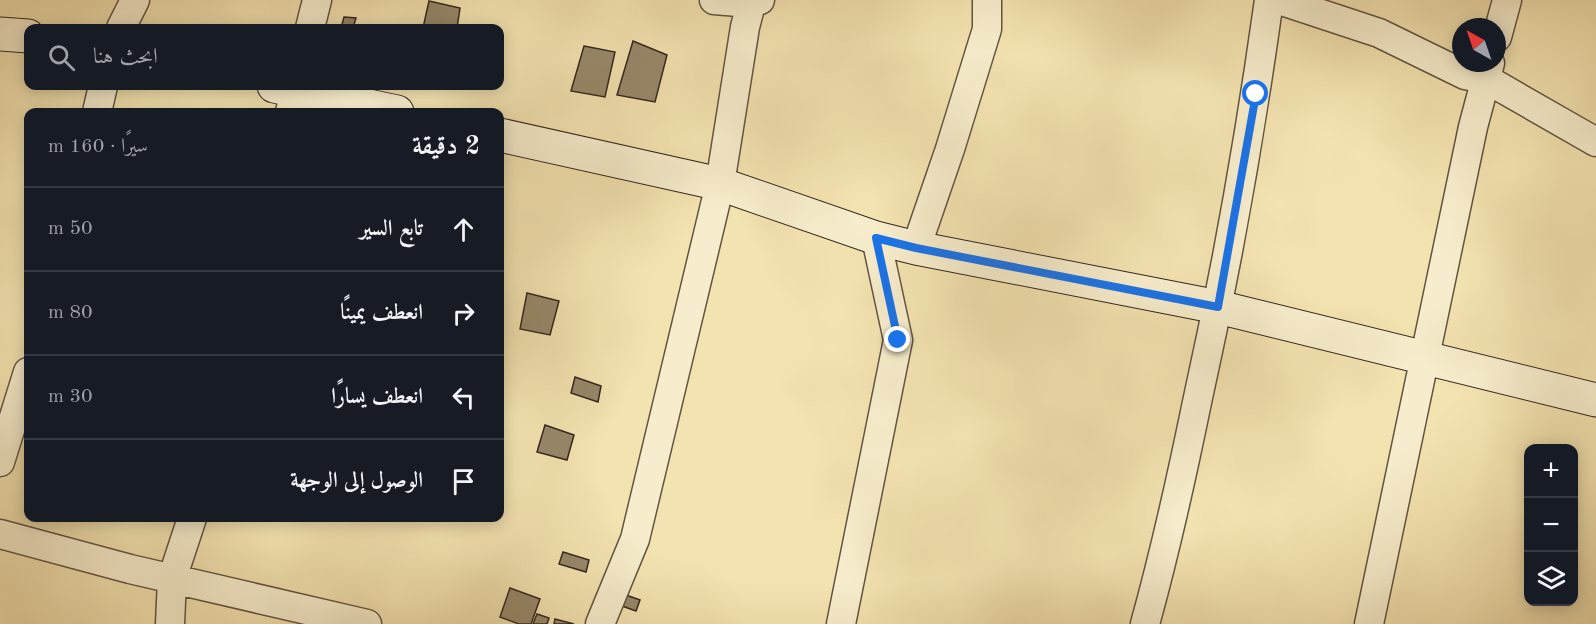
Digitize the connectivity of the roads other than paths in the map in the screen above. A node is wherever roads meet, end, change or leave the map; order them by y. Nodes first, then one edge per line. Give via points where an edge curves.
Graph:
1 (135, 0) edge
2 (317, 0) edge
3 (714, 0) edge
4 (987, 0) edge
5 (1269, 0) edge
6 (1279, 0) edge
7 (1507, 0) edge
8 (754, 1) edge
9 (1502, 18) edge
10 (124, 24) edge
11 (311, 24) edge
12 (0, 34) edge
13 (24, 36) edge
14 (1452, 69) edge
15 (1459, 72) edge
16 (1482, 72) edge
17 (1488, 72) edge
18 (1490, 72) edge
19 (102, 90) edge
20 (289, 93) edge
21 (98, 108) edge
22 (374, 108) edge
23 (504, 136) edge
24 (1596, 142) edge
25 (720, 184) junction
26 (876, 238) junction
27 (916, 248) junction
28 (1218, 307) junction
29 (1426, 358) junction
30 (24, 385) edge
31 (1596, 400) edge
32 (0, 462) edge
33 (191, 522) edge
34 (0, 534) edge
35 (172, 579) junction
36 (170, 624) edge
37 (367, 624) edge
38 (600, 624) edge
39 (841, 624) edge
40 (1146, 624) edge
41 (1369, 624) edge

1 - 10 street
2 - 11 street
3 - 8 street
4 - 27 street via 987,29
5 - 28 street
6 - 14 street via 1379,33
7 - 9 street
8 - 25 street via 738,70
12 - 13 main road
15 - 16 street
17 - 29 street
18 - 24 street
19 - 21 street
20 - 22 main road
23 - 25 main road
25 - 26 main road
25 - 38 street via 635,538
26 - 27 main road
26 - 39 street via 898,340
27 - 28 main road
28 - 29 main road
28 - 40 street via 1165,554
29 - 31 main road
29 - 41 street
30 - 32 street
33 - 35 street
34 - 35 street
35 - 36 street
35 - 37 street

